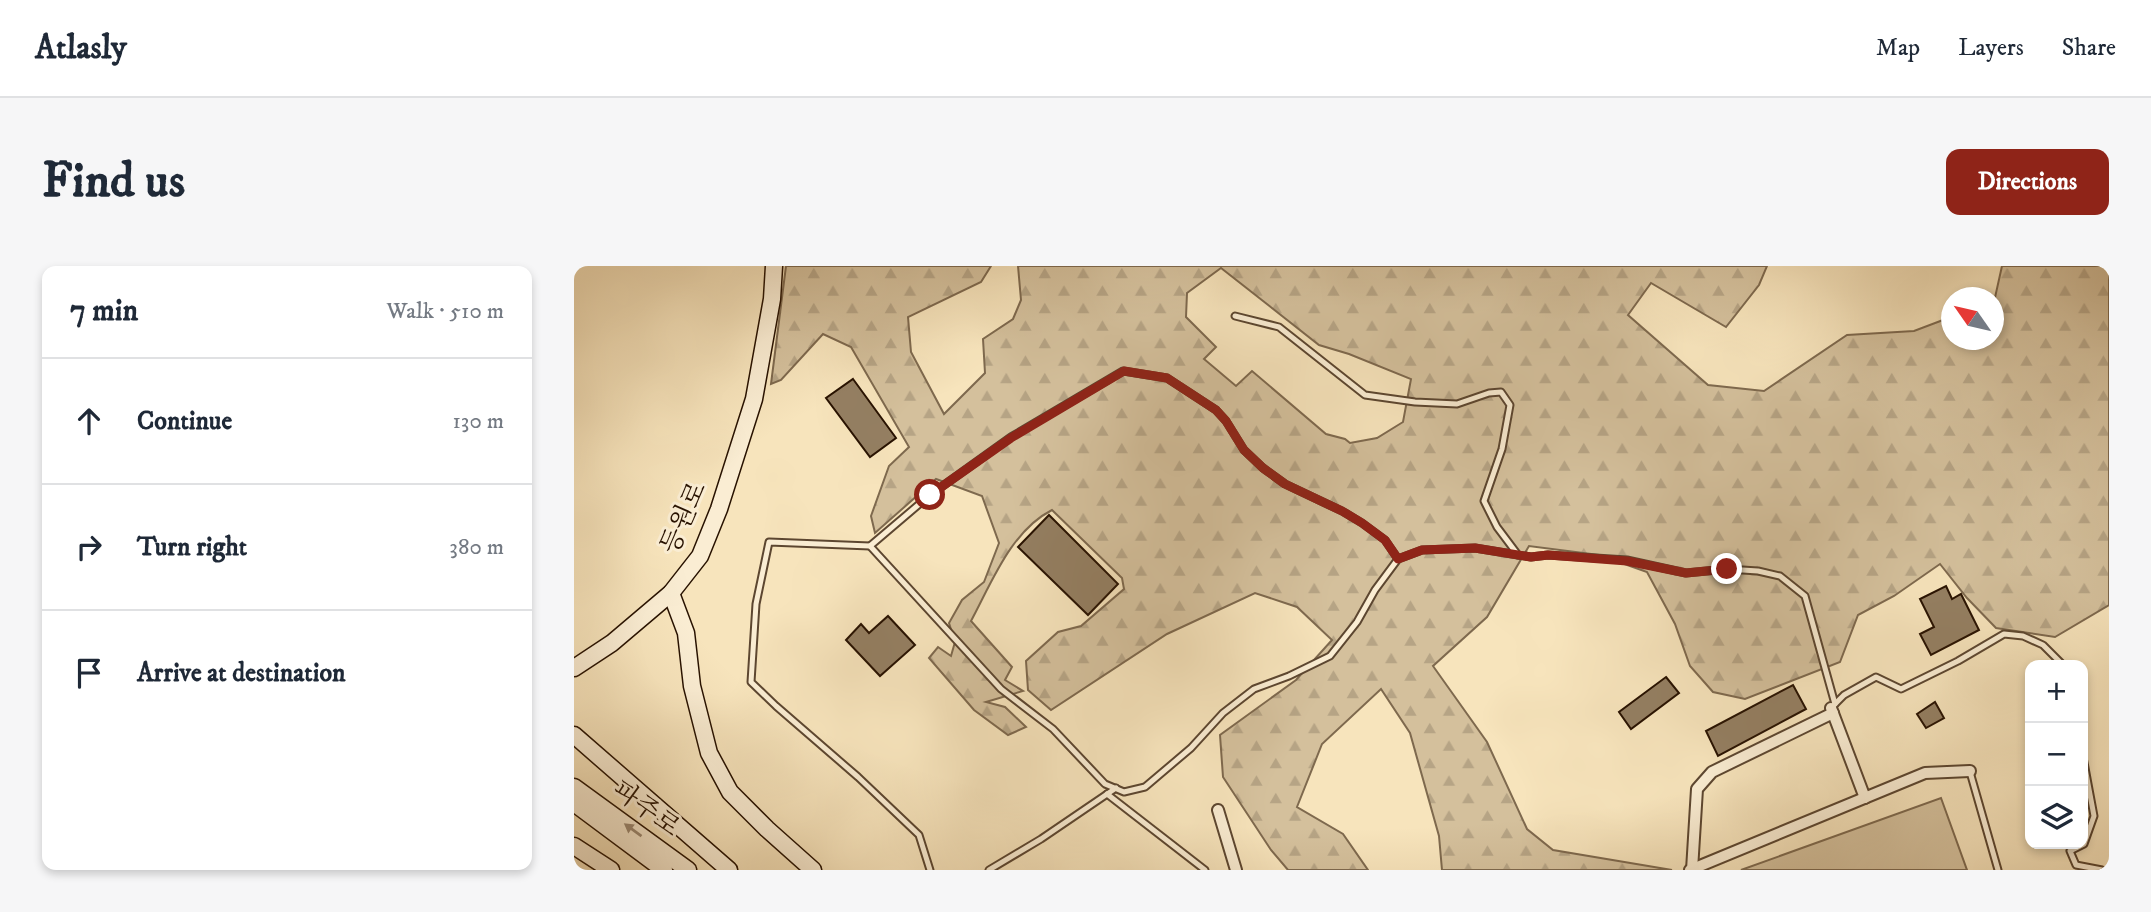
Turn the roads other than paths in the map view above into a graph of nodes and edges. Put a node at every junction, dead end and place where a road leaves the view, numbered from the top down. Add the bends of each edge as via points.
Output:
1 (774, 266) edge
2 (1235, 316) dead end
3 (870, 546) junction
4 (1518, 555) junction
5 (1398, 559) junction
6 (671, 593) junction
7 (2058, 660) edge
8 (574, 668) edge
9 (1833, 708) junction
10 (574, 735) edge
11 (1969, 771) joint
12 (2088, 784) edge
13 (574, 787) edge
14 (1116, 788) junction
15 (1107, 794) junction
16 (1865, 797) junction
17 (574, 803) edge
18 (1218, 810) dead end
19 (574, 846) edge
20 (1691, 869) edge
21 (611, 870) edge
22 (664, 870) edge
23 (688, 870) edge
24 (729, 870) edge
25 (813, 870) edge
26 (930, 870) edge
27 (989, 870) edge
28 (1205, 870) edge
29 (1236, 870) edge
30 (1998, 870) edge
31 (2102, 870) edge

1 - 6 main road, 등원로 via 754,399 700,556
2 - 4 lane via 1279,327 1365,395 1457,404 1501,392 1510,405 1502,449 1484,501
3 - 5 lane via 930,495 1011,438 1124,371 1167,378 1216,410 1263,468 1362,523 1385,540
3 - 14 lane via 1001,689
3 - 26 lane via 769,542 756,604 751,682 919,835
4 - 5 lane via 1475,548 1422,550
4 - 9 lane via 1627,561 1686,573 1727,569 1780,576 1805,596
5 - 14 lane via 1330,656 1254,688 1145,787 1124,792
6 - 8 main road
6 - 25 main road, 등원로 via 686,632 692,686 709,753 730,792
7 - 9 lane via 2043,645 2024,636 2004,634 1901,689 1876,677 1844,695
9 - 16 street
9 - 20 street via 1712,772 1697,789
10 - 24 main road
11 - 16 street via 1925,773
11 - 30 lane
12 - 31 lane via 2094,816 2084,844 2070,851 2076,864
23 -> 13 main road, 파주로
14 - 15 lane
15 - 27 lane
15 - 28 lane
16 - 20 street
17 - 22 main road, 파주로
18 - 29 street
19 - 21 main road

